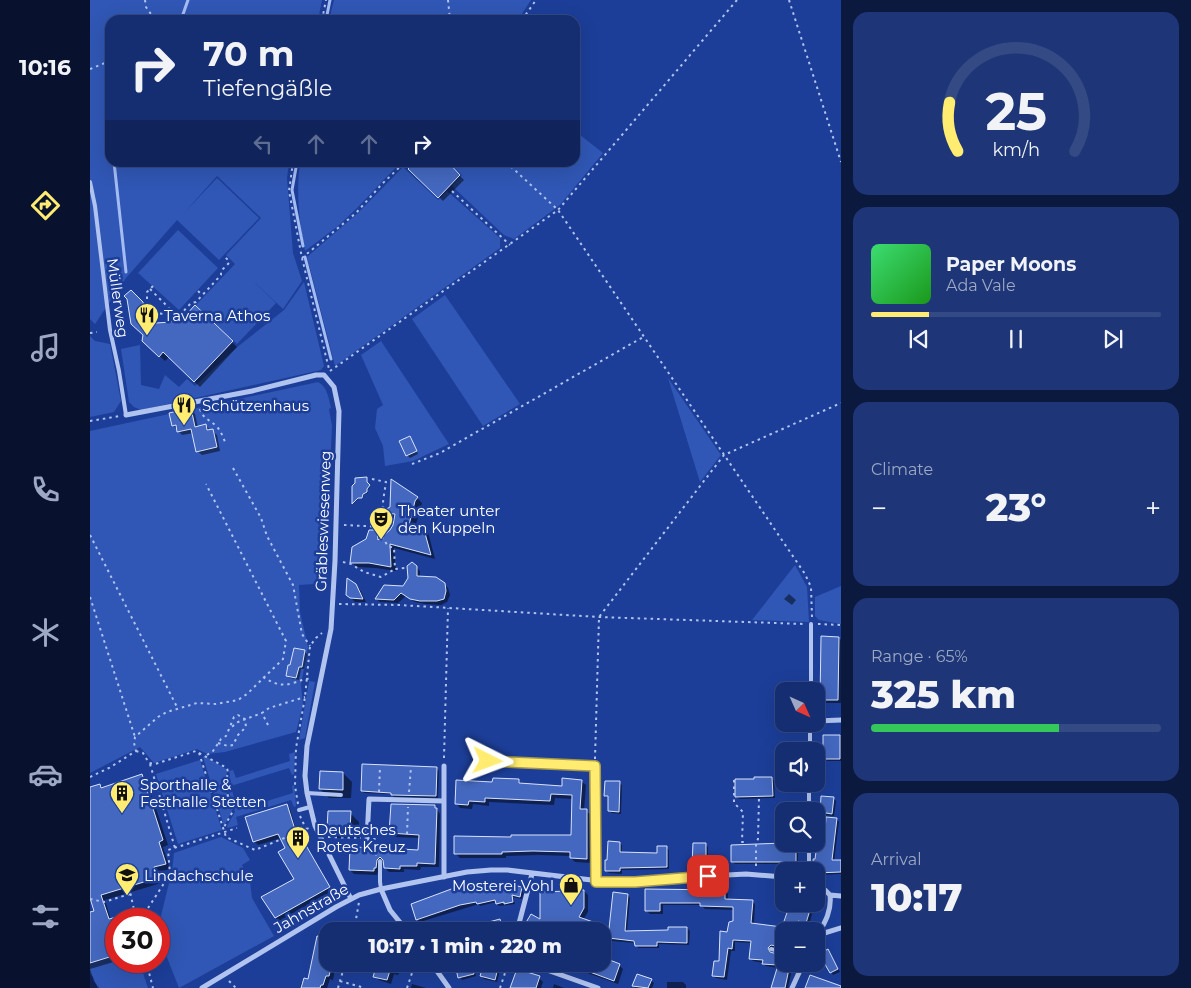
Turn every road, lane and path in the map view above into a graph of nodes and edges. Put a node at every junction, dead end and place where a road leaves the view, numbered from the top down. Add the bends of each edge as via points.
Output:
1 (145, 0) edge
2 (326, 0) edge
3 (448, 0) edge
4 (536, 0) edge
5 (737, 0) edge
6 (789, 0) edge
7 (152, 15) edge
8 (323, 15) edge
9 (450, 15) edge
10 (526, 15) edge
11 (105, 63) edge
12 (90, 69) edge
13 (841, 162) edge
14 (292, 167) edge
15 (400, 167) edge
16 (511, 167) edge
17 (90, 182) edge
18 (452, 191) dead end
19 (558, 210) junction
20 (510, 245) junction
21 (224, 256) dead end
22 (302, 258) junction
23 (153, 286) dead end
24 (150, 289) junction
25 (198, 291) dead end
26 (202, 295) junction
27 (173, 315) junction
28 (97, 332) dead end
29 (90, 333) edge
30 (645, 336) junction
31 (198, 401) junction
32 (841, 403) edge
33 (126, 415) junction
34 (91, 422) edge
35 (226, 444) dead end
36 (724, 455) junction
37 (412, 464) dead end
38 (233, 468) dead end
39 (372, 479) dead end
40 (206, 484) dead end
41 (336, 525) junction
42 (384, 527) junction
43 (90, 535) edge
44 (335, 561) junction
45 (395, 568) junction
46 (405, 568) dead end
47 (90, 597) edge
48 (333, 604) junction
49 (448, 608) junction
50 (599, 616) junction
51 (812, 624) junction
52 (841, 625) edge
53 (331, 629) junction
54 (310, 646) junction
55 (263, 677) junction
56 (306, 678) junction
57 (321, 680) junction
58 (811, 682) edge
59 (305, 697) junction
60 (178, 710) junction
61 (262, 713) junction
62 (245, 719) junction
63 (841, 720) edge
64 (825, 721) edge
65 (268, 725) dead end
66 (229, 729) junction
67 (135, 737) junction
68 (218, 743) junction
69 (136, 752) junction
70 (199, 753) junction
71 (207, 756) junction
72 (488, 761) dead end
73 (149, 764) junction
74 (380, 766) dead end
75 (444, 766) joint
76 (595, 766) junction
77 (234, 768) dead end
78 (228, 770) junction
79 (90, 777) edge
80 (734, 780) dead end
81 (307, 793) junction
82 (341, 795) dead end
83 (759, 797) dead end
84 (238, 798) dead end
85 (379, 799) junction
86 (230, 800) junction
87 (443, 801) junction
88 (310, 807) junction
89 (299, 810) junction
90 (315, 826) junction
91 (237, 828) dead end
92 (306, 830) junction
93 (224, 831) junction
94 (320, 836) junction
95 (367, 839) junction
96 (747, 842) dead end
97 (175, 848) junction
98 (376, 856) dead end
99 (380, 861) dead end
100 (532, 874) junction
101 (757, 875) junction
102 (775, 876) edge
103 (444, 877) junction
104 (596, 882) junction
105 (129, 887) dead end
106 (381, 889) junction
107 (825, 890) edge
108 (130, 894) junction
109 (359, 895) junction
110 (830, 896) junction
111 (841, 896) edge
112 (90, 899) edge
113 (351, 899) junction
114 (133, 908) edge
115 (147, 908) edge
116 (355, 922) edge
117 (399, 922) edge
118 (519, 922) edge
119 (824, 922) edge
120 (841, 928) edge
121 (825, 934) edge
122 (771, 949) dead end
123 (775, 950) edge
124 (342, 972) edge
125 (412, 972) edge
126 (438, 972) edge
127 (505, 972) edge
128 (553, 972) edge
129 (799, 972) edge
130 (149, 973) edge
131 (224, 976) junction
132 (340, 981) junction
133 (153, 988) edge
134 (202, 988) edge
135 (236, 988) edge
136 (338, 988) edge
137 (365, 988) edge
138 (407, 988) edge
139 (450, 988) edge
140 (500, 988) edge
141 (598, 988) edge
142 (792, 988) edge

1 - 7 path
2 - 8 path
3 - 9 path
4 - 10 path
5 - 19 path
6 - 13 path
11 - 12 path
14 - 22 path via 289,191
15 - 22 path via 356,213
16 - 19 path
17 - 33 lane, Müllerweg via 110,330
18 - 20 path
19 - 20 path
19 - 30 path
20 - 22 path via 330,372
21 - 26 path via 229,263
23 - 24 path
24 - 27 path
24 - 27 path via 147,307 154,313
25 - 26 path
26 - 27 path via 180,315
28 - 29 path
30 - 36 path
30 - 37 path via 440,453
31 - 33 street, Gräbleswiesenweg
31 - 35 path via 202,416 216,425
31 - 41 street, Gräbleswiesenweg via 324,375 334,387 339,411
32 - 36 path
33 - 34 path
36 - 50 path
36 - 51 path via 805,574 811,587
38 - 54 path via 293,585 302,634
39 - 42 path via 386,482 382,506
40 - 55 path via 286,641 283,659
41 - 42 path
41 - 44 street, Gräbleswiesenweg
42 - 45 path via 380,534 388,546 394,548
43 - 60 path
44 - 45 path via 381,577
44 - 48 street, Gräbleswiesenweg
45 - 46 path
47 - 67 path
48 - 49 path
48 - 53 street, Gräbleswiesenweg
49 - 50 path
49 - 75 path
50 - 51 path
50 - 76 path
51 - 52 path
51 - 58 lane
53 - 54 path
53 - 57 street, Gräbleswiesenweg
54 - 56 path
55 - 56 path via 281,685
55 - 60 path via 238,700 197,703
56 - 57 path
56 - 59 path
57 - 81 street, Gräbleswiesenweg via 307,746
59 - 61 path
59 - 89 path via 296,748 295,786
60 - 67 path via 158,717
61 - 62 path
61 - 65 path
62 - 66 path
62 - 66 path via 238,715 234,717
62 - 68 path via 246,727 233,745
63 - 64 street
66 - 68 path
67 - 69 path
68 - 71 path
69 - 73 path via 143,753
69 - 79 path
70 - 71 path
70 - 73 path via 196,751
70 - 93 path
71 - 78 path
72 - 76 street
73 - 97 path
74 - 85 path
75 - 87 street
76 - 104 street
77 - 78 path
78 - 86 path via 225,784
80 - 96 path via 734,803 743,812 742,842
81 - 82 lane
81 - 88 street, Gräbleswiesenweg
83 - 101 path
84 - 86 path
85 - 87 street
85 - 95 street via 369,799
86 - 93 path via 233,811
87 - 103 street
88 - 89 lane
88 - 90 street, Gräbleswiesenweg
89 - 92 path
90 - 92 path
90 - 94 street, Gräbleswiesenweg
91 - 93 path
92 - 93 path via 255,850 226,837
93 - 97 path
94 - 95 path
94 - 113 street, Gräbleswiesenweg
95 - 98 path via 376,839
97 - 115 path via 168,850 170,874
99 - 106 lane
100 - 103 street, Jahnstraße via 492,870
100 - 104 street, Jahnstraße
100 - 118 street
101 - 102 street, Jahnstraße
101 - 104 street, Jahnstraße
103 - 106 street, Jahnstraße
105 - 108 path
106 - 109 street, Jahnstraße
106 - 117 street
107 - 110 street
108 - 112 path via 104,902
108 - 114 path
109 - 113 street, Jahnstraße
109 - 116 path
110 - 111 street
110 - 119 street via 830,911
113 - 131 street, Jahnstraße
120 - 121 street
122 - 123 lane
124 - 132 path
125 - 138 path
126 - 139 street
127 - 140 path
128 - 141 street
129 - 142 street
130 - 133 path
131 - 134 street, Jahnstraße
131 - 135 path
132 - 136 path
132 - 137 path

